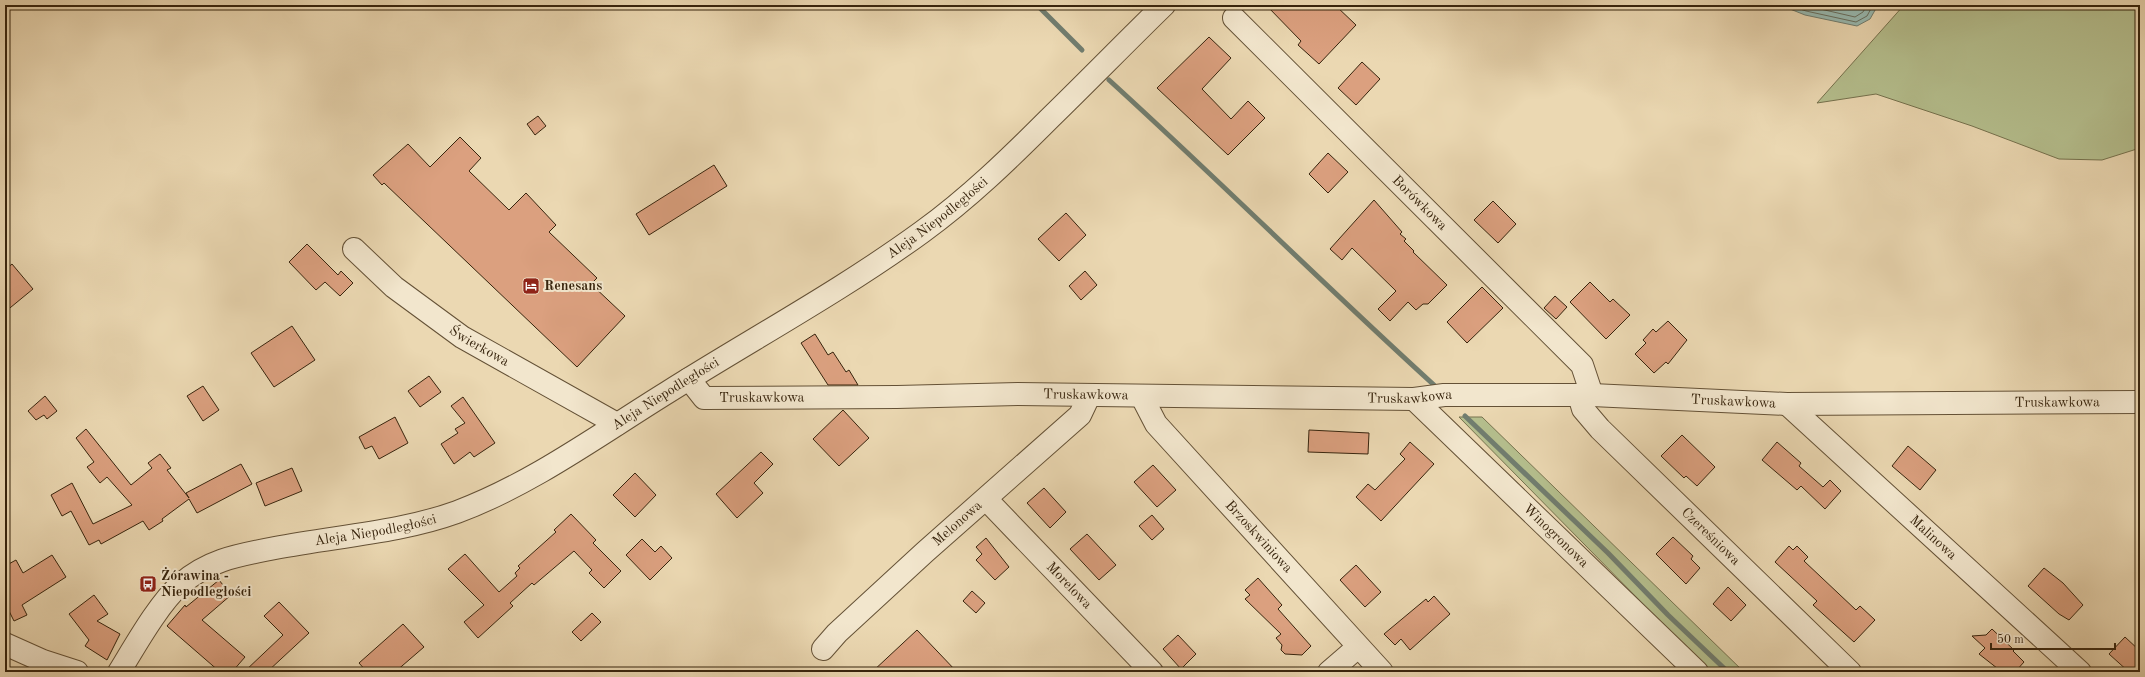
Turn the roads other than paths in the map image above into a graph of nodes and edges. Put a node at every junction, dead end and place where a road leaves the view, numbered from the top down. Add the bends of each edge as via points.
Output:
1 (1164, 5) edge
2 (1234, 18) dead end
3 (354, 249) dead end
4 (689, 379) junction
5 (1585, 395) junction
6 (1089, 396) junction
7 (1142, 397) junction
8 (1414, 399) junction
9 (2140, 402) edge
10 (1787, 404) junction
11 (617, 424) junction
12 (986, 499) junction
13 (5, 644) edge
14 (1358, 646) junction
15 (823, 649) dead end
16 (126, 670) edge
17 (77, 672) edge
18 (1152, 672) edge
19 (1329, 672) edge
20 (1382, 672) edge
21 (1697, 672) edge
22 (1850, 672) edge
23 (2080, 672) edge

1 - 4 street, Aleja Niepodległości via 979,186 928,228 855,277
2 - 5 street, Borówkowa via 1582,365
3 - 11 street, Świerkowa via 394,287 462,336
4 - 6 street, Truskawkowa via 704,398 1018,394
4 - 11 street, Aleja Niepodległości
5 - 8 street, Truskawkowa via 1444,395
5 - 10 street, Truskawkowa
5 - 22 street, Czereśniowa via 1582,409 1600,429
6 - 7 street, Truskawkowa
6 - 12 street, Melonowa via 1080,415
7 - 8 street, Truskawkowa
7 - 14 street, Brzoskwiniowa via 1156,424
8 - 21 street, Winogronowa
9 - 10 street, Truskawkowa
10 - 23 street, Malinowa
11 - 16 street, Aleja Niepodległości via 507,490 442,517 407,527 242,555 207,566 169,596
12 - 15 street, Melonowa via 842,627
12 - 18 street, Morelowa
13 - 17 street via 43,661
14 - 19 street
14 - 20 street, Brzoskwiniowa

